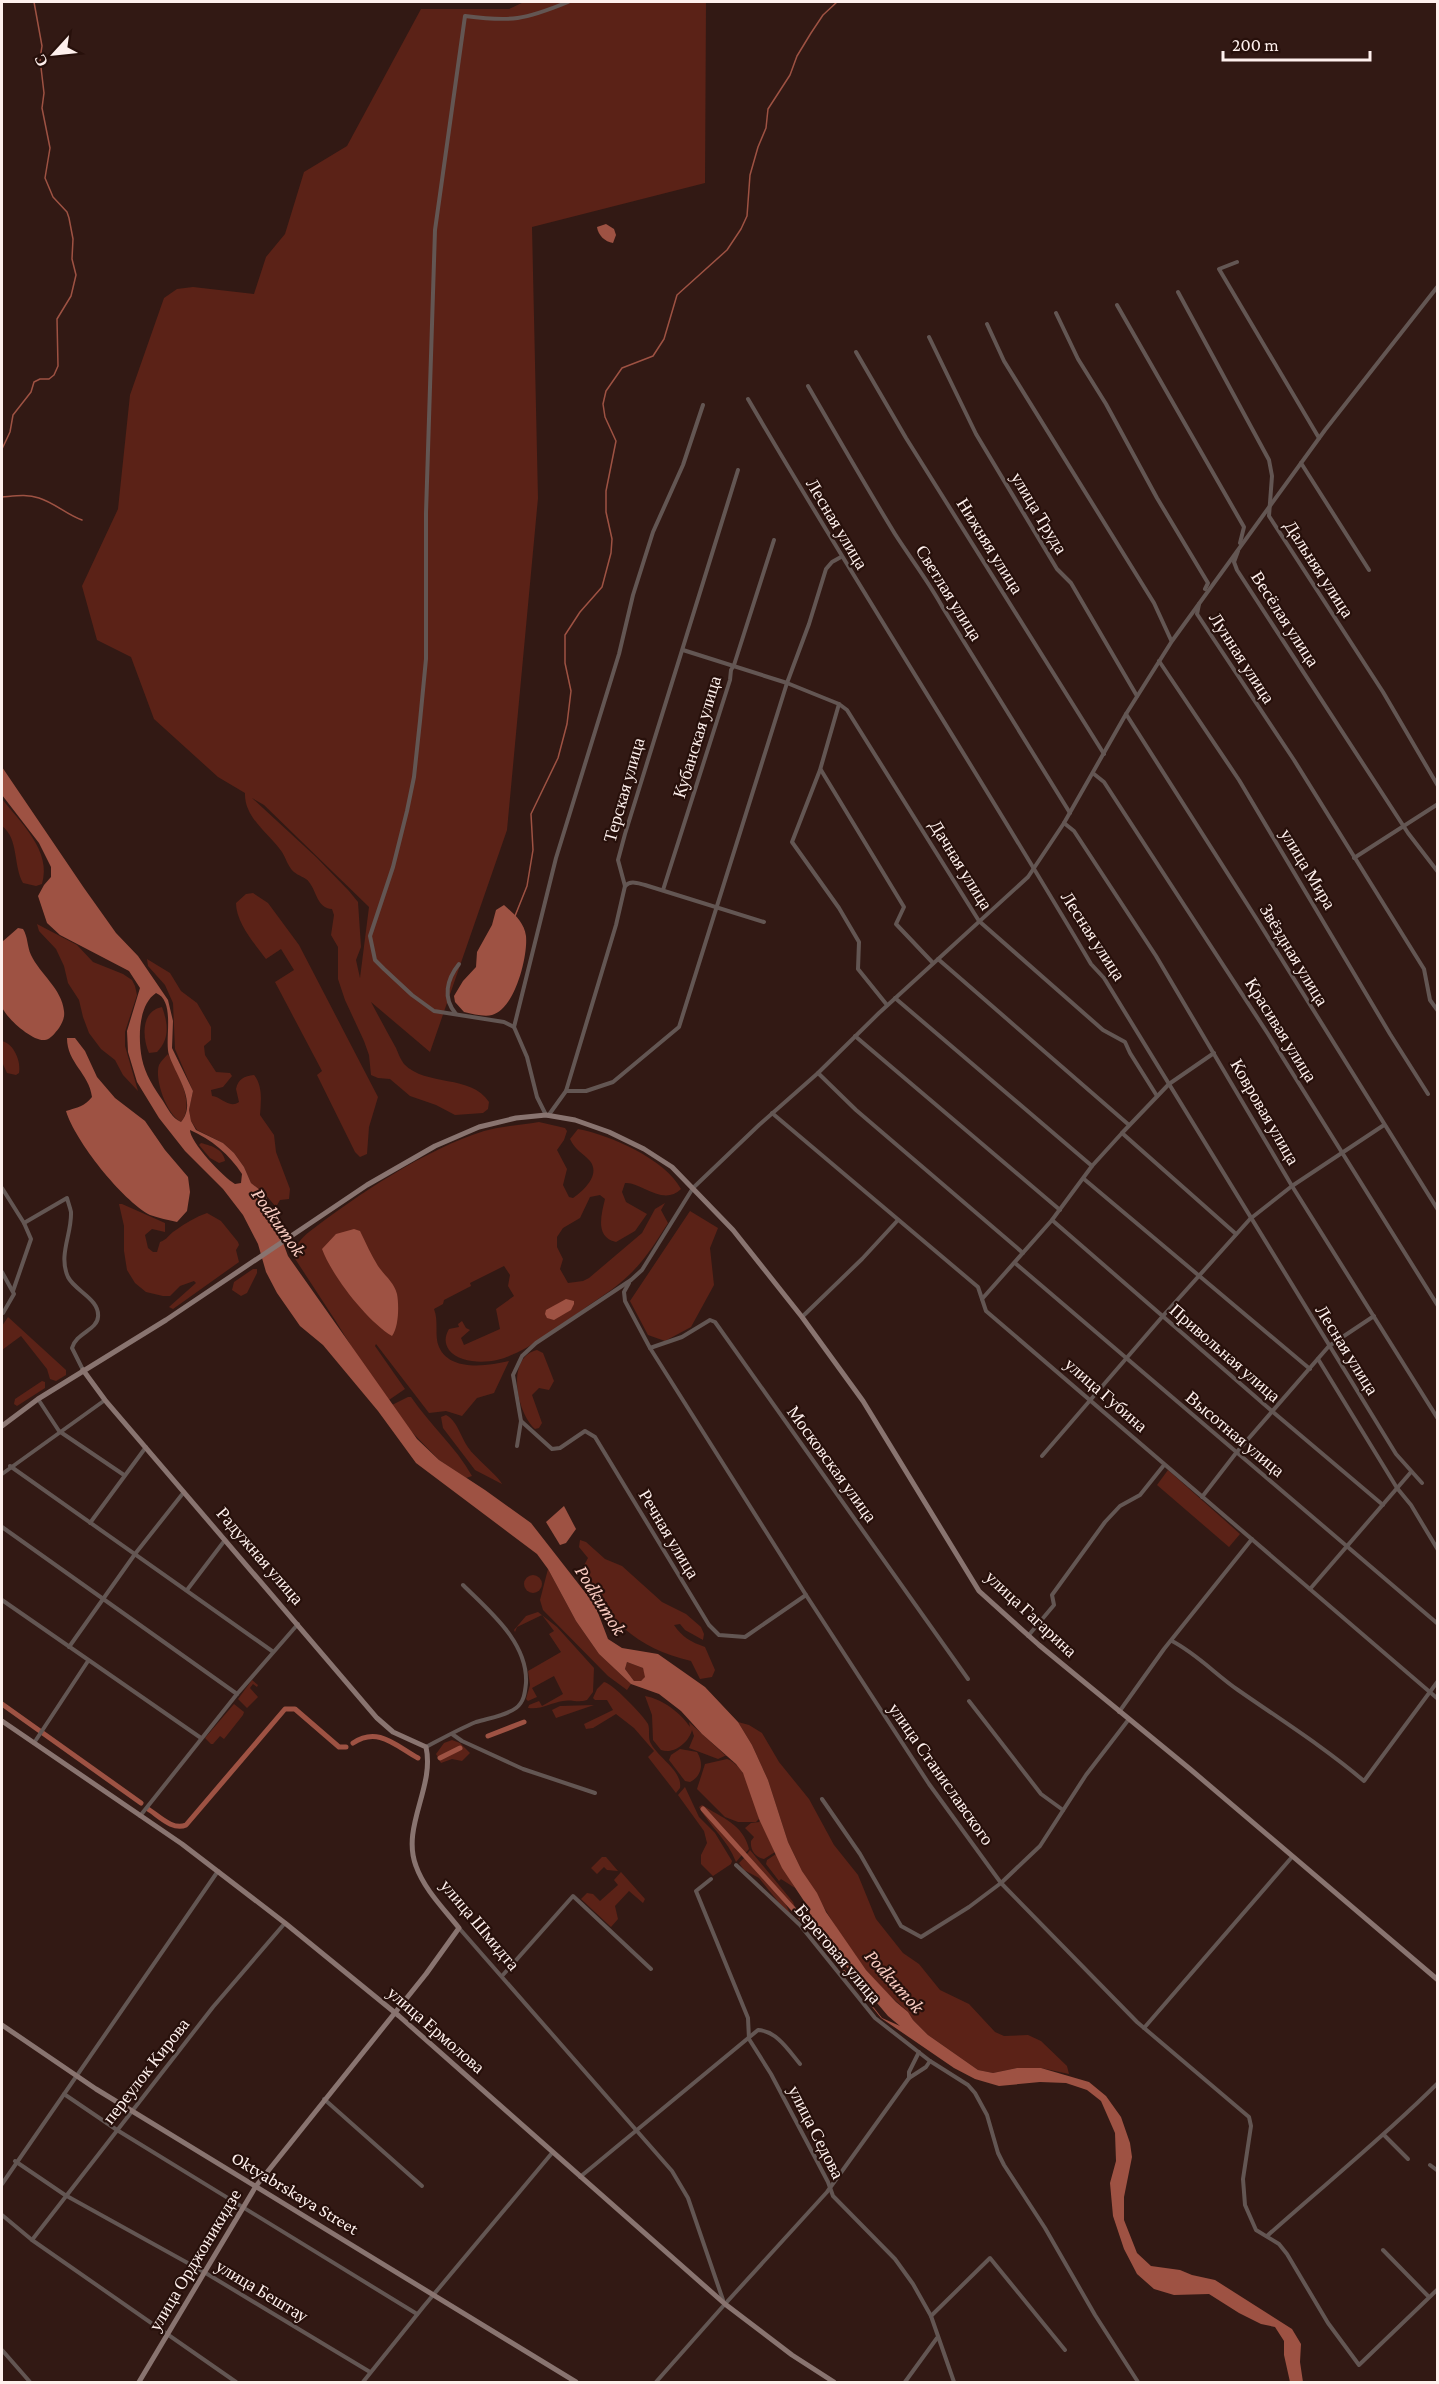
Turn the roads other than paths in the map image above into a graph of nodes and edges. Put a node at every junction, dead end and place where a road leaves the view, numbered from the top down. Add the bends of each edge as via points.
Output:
1 (568, 2) edge
2 (1237, 262) dead end
3 (1437, 286) edge
4 (1178, 292) dead end
5 (1117, 305) dead end
6 (1056, 313) dead end
7 (987, 324) dead end
8 (929, 337) dead end
9 (856, 352) dead end
10 (808, 386) dead end
11 (748, 399) dead end
12 (703, 405) dead end
13 (1319, 438) junction
14 (1301, 463) junction
15 (738, 470) dead end
16 (1269, 507) junction
17 (774, 540) dead end
18 (1239, 546) junction
19 (841, 557) junction
20 (1369, 570) dead end
21 (1203, 596) junction
22 (1172, 640) junction
23 (683, 650) junction
24 (1159, 661) junction
25 (734, 665) junction
26 (787, 683) junction
27 (1137, 696) junction
28 (839, 704) junction
29 (1126, 714) junction
30 (1104, 754) junction
31 (820, 770) junction
32 (1094, 774) junction
33 (1437, 786) edge
34 (1437, 804) edge
35 (1070, 813) junction
36 (1064, 823) junction
37 (1404, 826) junction
38 (1354, 858) junction
39 (1035, 868) junction
40 (1437, 872) edge
41 (625, 886) junction
42 (663, 890) junction
43 (716, 908) junction
44 (979, 921) junction
45 (764, 922) dead end
46 (938, 959) junction
47 (933, 963) junction
48 (459, 964) dead end
49 (895, 998) junction
50 (887, 1005) junction
51 (1437, 1011) edge
52 (457, 1016) junction
53 (514, 1026) junction
54 (855, 1036) junction
55 (1214, 1053) junction
56 (818, 1072) junction
57 (1169, 1084) junction
58 (566, 1091) junction
59 (1428, 1094) dead end
60 (1157, 1096) junction
61 (772, 1113) junction
62 (547, 1115) junction
63 (1130, 1125) junction
64 (1384, 1125) junction
65 (1122, 1133) junction
66 (1341, 1153) junction
67 (1092, 1166) junction
68 (1084, 1179) junction
69 (1292, 1186) junction
70 (2, 1188) edge
71 (693, 1188) junction
72 (1060, 1210) junction
73 (1437, 1210) edge
74 (1250, 1219) junction
75 (898, 1220) junction
76 (1052, 1220) junction
77 (24, 1223) junction
78 (1236, 1234) junction
79 (1023, 1253) junction
80 (1015, 1263) junction
81 (2, 1272) edge
82 (1198, 1275) junction
83 (631, 1280) junction
84 (13, 1291) junction
85 (981, 1299) junction
86 (1437, 1306) edge
87 (3, 1313) dead end
88 (1374, 1316) junction
89 (802, 1317) junction
90 (1162, 1317) junction
91 (1329, 1346) junction
92 (650, 1348) junction
93 (1127, 1359) junction
94 (1318, 1359) junction
95 (1310, 1369) junction
96 (83, 1370) junction
97 (38, 1399) junction
98 (105, 1400) junction
99 (1091, 1400) junction
100 (1273, 1412) junction
101 (1437, 1419) edge
102 (521, 1421) junction
103 (2, 1426) edge
104 (60, 1431) junction
105 (517, 1446) dead end
106 (146, 1447) junction
107 (1236, 1453) junction
108 (1042, 1456) dead end
109 (1164, 1465) junction
110 (10, 1466) junction
111 (1411, 1472) junction
112 (2, 1474) edge
113 (124, 1475) junction
114 (1422, 1483) dead end
115 (1397, 1488) junction
116 (184, 1492) junction
117 (1202, 1497) junction
118 (1383, 1504) junction
119 (90, 1523) junction
120 (2, 1527) edge
121 (1252, 1539) junction
122 (225, 1540) junction
123 (1347, 1546) junction
124 (1437, 1550) edge
125 (135, 1554) junction
126 (463, 1585) dead end
127 (1310, 1589) junction
128 (187, 1590) junction
129 (806, 1595) junction
130 (103, 1599) junction
131 (2, 1600) edge
132 (298, 1623) junction
133 (1437, 1624) edge
134 (1028, 1636) junction
135 (1172, 1641) junction
136 (69, 1647) junction
137 (272, 1651) junction
138 (88, 1660) junction
139 (968, 1679) dead end
140 (1437, 1681) edge
141 (1430, 1693) junction
142 (237, 1694) junction
143 (1437, 1699) edge
144 (969, 1701) dead end
145 (1119, 1712) junction
146 (1129, 1719) junction
147 (2, 1721) edge
148 (452, 1734) junction
149 (201, 1738) junction
150 (34, 1743) junction
151 (426, 1747) junction
152 (596, 1793) dead end
153 (822, 1799) dead end
154 (1063, 1810) junction
155 (142, 1813) junction
156 (1292, 1857) junction
157 (736, 1864) dead end
158 (219, 1870) junction
159 (711, 1879) dead end
160 (1001, 1883) junction
161 (285, 1923) junction
162 (459, 1928) junction
163 (651, 1969) dead end
164 (502, 1976) junction
165 (1437, 1980) edge
166 (394, 2013) junction
167 (2, 2025) edge
168 (1144, 2028) junction
169 (749, 2039) junction
170 (919, 2052) junction
171 (930, 2061) junction
172 (800, 2064) dead end
173 (77, 2077) junction
174 (909, 2078) junction
175 (1437, 2083) edge
176 (64, 2094) junction
177 (324, 2099) junction
178 (132, 2111) junction
179 (636, 2129) junction
180 (117, 2130) junction
181 (1384, 2135) junction
182 (552, 2153) junction
183 (1408, 2158) dead end
184 (15, 2162) junction
185 (1430, 2165) dead end
186 (1437, 2171) edge
187 (580, 2177) junction
188 (2, 2184) edge
189 (256, 2186) junction
190 (422, 2186) dead end
191 (830, 2188) junction
192 (65, 2195) junction
193 (243, 2208) junction
194 (2, 2215) edge
195 (1267, 2236) junction
196 (32, 2240) junction
197 (1383, 2250) dead end
198 (204, 2272) junction
199 (1437, 2289) edge
200 (433, 2295) junction
201 (1428, 2296) junction
202 (725, 2304) junction
203 (417, 2314) junction
204 (931, 2316) junction
205 (168, 2335) junction
206 (937, 2338) junction
207 (2, 2350) edge
208 (1065, 2350) dead end
209 (370, 2372) junction
210 (30, 2382) edge
211 (139, 2382) edge
212 (236, 2382) edge
213 (363, 2382) edge
214 (576, 2382) edge
215 (656, 2382) edge
216 (834, 2382) edge
217 (905, 2382) edge
218 (954, 2382) edge
219 (1138, 2382) edge

1 - 52 street via 515,20 465,16 436,214 426,502 425,669 409,806 370,936 375,960 412,995 434,1011
2 - 13 street via 1219,269
3 - 13 street
4 - 16 street, Дальняя улица via 1269,460
5 - 18 street, Весёлая улица via 1244,527
6 - 21 street, Лунная улица via 1078,359 1208,583
7 - 22 street via 1004,361 1154,603
8 - 27 street, улица Труда via 976,434
9 - 30 street, Нижняя улица
10 - 35 street, Светлая улица via 876,503 932,586
11 - 19 street, Лесная улица
12 - 53 street via 683,465 652,532 556,858
13 - 14 street
14 - 16 street
14 - 20 street
15 - 23 street, Терская улица
16 - 18 street
16 - 33 street, Дальняя улица via 1269,516 1383,693
17 - 25 street, Кубанская улица
18 - 21 street
18 - 37 street, Весёлая улица via 1234,562 1237,570
19 - 26 street via 826,569
19 - 39 street, Лесная улица
21 - 22 street
21 - 38 street, Лунная улица via 1197,614
22 - 24 street
23 - 25 street
23 - 41 street, Терская улица via 618,860
24 - 27 street
24 - 59 street, улица Мира via 1239,780
25 - 26 street
25 - 42 street, Кубанская улица
26 - 28 street
26 - 43 street
27 - 29 street
28 - 31 street
28 - 44 street, Дачная улица via 848,710
29 - 30 street
29 - 64 street, Звёздная улица
30 - 32 street
31 - 47 street via 904,907 896,924
31 - 50 street via 792,842 854,933 859,942 858,969
32 - 35 street
32 - 66 street, Красивая улица via 1104,782
34 - 37 street
35 - 36 street
36 - 39 street
36 - 55 street, Ковровая улица via 1074,831 1156,956
37 - 38 street
37 - 40 street, Весёлая улица
38 - 51 street, Лунная улица via 1424,969 1430,1000
39 - 44 street
39 - 57 street, Лесная улица via 1091,964 1104,978
41 - 42 street via 634,882
41 - 58 street, Терская улица
42 - 43 street
43 - 45 street
43 - 58 street via 679,1027 613,1082 586,1091
44 - 46 street
44 - 60 street, Дачная улица via 1103,1030 1125,1042
46 - 47 street
46 - 63 street
47 - 49 street
48 - 52 street via 447,988 450,1008
49 - 50 street
49 - 67 street
50 - 54 street
52 - 53 street
53 - 62 street via 537,1097
54 - 56 street
54 - 72 street
55 - 57 street
55 - 69 street, Ковровая улица
56 - 61 street
56 - 79 street via 855,1110
57 - 60 street
57 - 74 street, Лесная улица
58 - 62 street, Терская улица
60 - 63 street
61 - 71 street
61 - 75 street, улица Губина
62 - 71 street, улица Гагарина via 609,1131 672,1167
62 - 96 street, улица Гагарина via 479,1127 435,1146 367,1185 166,1320
63 - 65 street
64 - 66 street
64 - 73 street, Звёздная улица
65 - 67 street
65 - 78 street
66 - 69 street
66 - 86 street, Красивая улица
67 - 68 street
68 - 72 street
68 - 82 street
69 - 74 street
69 - 88 street, Ковровая улица
70 - 77 street
71 - 83 street via 653,1254
71 - 89 street, улица Гагарина via 733,1230
72 - 76 street
74 - 78 street
74 - 91 street, Лесная улица
75 - 85 street, улица Губина via 978,1287
75 - 89 street
76 - 79 street
76 - 90 street, Привольная улица
77 - 84 street via 31,1239
77 - 96 street via 67,1198 71,1212 64,1258 66,1270 74,1286 97,1307 99,1316 96,1324 74,1340 72,1348
78 - 82 street
79 - 80 street
80 - 85 street
80 - 93 street, Высотная улица
81 - 84 street
82 - 90 street
82 - 95 street
83 - 92 street, улица Станиславского via 624,1292 625,1301
83 - 102 street via 522,1356 513,1376
84 - 87 street via 14,1298
85 - 99 street, улица Губина via 986,1311
88 - 91 street
88 - 101 street, Ковровая улица
89 - 134 street, улица Гагарина via 883,1431 979,1591
90 - 93 street
90 - 100 street, Привольная улица
91 - 94 street
91 - 111 street, Лесная улица
92 - 129 street, улица Станиславского
92 - 139 street, Московская улица via 682,1337 710,1320 714,1322
93 - 99 street
93 - 107 street, Высотная улица
94 - 95 street
94 - 115 street, Лесная улица
95 - 100 street
96 - 97 street, улица Гагарина
96 - 98 street, Радужная улица
97 - 103 street, улица Гагарина
97 - 104 street
98 - 104 street
98 - 106 street, Радужная улица
99 - 108 street
99 - 109 street, улица Губина
100 - 107 street
100 - 118 street, Привольная улица
102 - 105 street
102 - 129 street, Речная улица via 552,1449 585,1431 595,1437 709,1625 719,1635 744,1637
104 - 110 street
104 - 113 street
106 - 113 street
106 - 116 street, Радужная улица
107 - 117 street
107 - 123 street, Высотная улица
109 - 117 street, улица Губина
109 - 134 street via 1140,1495 1120,1506 1105,1522 1052,1595 1054,1605
110 - 112 street
110 - 119 street
111 - 114 street, Лесная улица
111 - 115 street
113 - 119 street
115 - 118 street
115 - 124 street, Лесная улица
116 - 122 street, Радужная улица
116 - 125 street
117 - 121 street, улица Губина
118 - 123 street
119 - 125 street
120 - 130 street
121 - 127 street, улица Губина
121 - 135 street
122 - 128 street
122 - 132 street, Радужная улица
123 - 127 street
123 - 133 street, Высотная улица
125 - 128 street
125 - 130 street
126 - 148 street via 514,1640 523,1660 525,1693 514,1709
127 - 141 street, улица Губина
128 - 137 street
129 - 160 street, улица Станиславского via 928,1784
130 - 136 street
130 - 142 street
131 - 136 street
132 - 137 street
132 - 151 street, Радужная улица via 383,1724
134 - 145 street, улица Гагарина
135 - 141 street via 1365,1781
135 - 145 street
136 - 138 street
137 - 142 street
138 - 149 street
138 - 150 street
140 - 141 street
141 - 143 street, улица Губина
142 - 149 street
144 - 154 street via 1041,1794
145 - 146 street, улица Гагарина
146 - 154 street
146 - 156 street, улица Гагарина
147 - 150 street, улица Ермолова
148 - 151 street
148 - 152 street via 523,1769
149 - 155 street
150 - 155 street, улица Ермолова
151 - 162 street, улица Шмидта via 429,1771 414,1829 413,1856 422,1878
153 - 160 street via 860,1854 901,1926 910,1932 921,1937
154 - 160 street via 1040,1846
155 - 158 street, улица Ермолова
156 - 165 street, улица Гагарина
156 - 168 street
157 - 170 street, Береговая улица via 797,1922 875,2018
158 - 161 street, улица Ермолова
158 - 173 street
159 - 169 street, улица Седова via 696,1891 748,2018
160 - 168 street, улица Станиславского
161 - 166 street, улица Ермолова
161 - 178 street, переулок Кирова
162 - 164 street, улица Шмидта
162 - 166 street, улица Орджоникидзе
163 - 164 street via 573,1896
164 - 179 street, улица Шмидта
166 - 177 street, улица Орджоникидзе
166 - 182 street, улица Ермолова
167 - 173 street, Oktyabrskaya Street
168 - 195 street, улица Станиславского via 1249,2117 1243,2179 1245,2205 1256,2230
169 - 172 street via 758,2030 766,2031
169 - 179 street
169 - 191 street, улица Седова
170 - 171 street, Береговая улица
170 - 174 street
171 - 174 street
171 - 219 street, Береговая улица via 975,2093 1004,2165
173 - 176 street
173 - 178 street, Oktyabrskaya Street
174 - 191 street
175 - 181 street
176 - 180 street
176 - 184 street
177 - 189 street, улица Орджоникидзе
177 - 190 street
178 - 180 street, переулок Кирова
178 - 189 street, Oktyabrskaya Street
179 - 187 street
179 - 202 street, улица Шмидта via 672,2171 688,2198
180 - 192 street, переулок Кирова
180 - 193 street
181 - 183 street
181 - 195 street
182 - 187 street, улица Ермолова
182 - 200 street
184 - 188 street
184 - 192 street, улица Бештау
185 - 186 street
187 - 202 street, улица Ермолова
189 - 193 street, улица Орджоникидзе
189 - 200 street, Oktyabrskaya Street
191 - 202 street
191 - 204 street, улица Седова via 833,2196 895,2259
192 - 196 street, переулок Кирова
192 - 198 street, улица Бештау
193 - 198 street, улица Орджоникидзе
193 - 203 street
194 - 196 street
195 - 201 street via 1287,2254 1328,2323 1359,2365
196 - 205 street
197 - 201 street
198 - 205 street, улица Орджоникидзе
198 - 209 street, улица Бештау
199 - 201 street
200 - 203 street
200 - 214 street, Oktyabrskaya Street
202 - 215 street
202 - 216 street, улица Ермолова
203 - 209 street
204 - 206 street, улица Седова
204 - 208 street via 990,2258
205 - 211 street, улица Орджоникидзе
205 - 212 street
206 - 217 street
206 - 218 street, улица Седова
207 - 210 street
209 - 213 street

